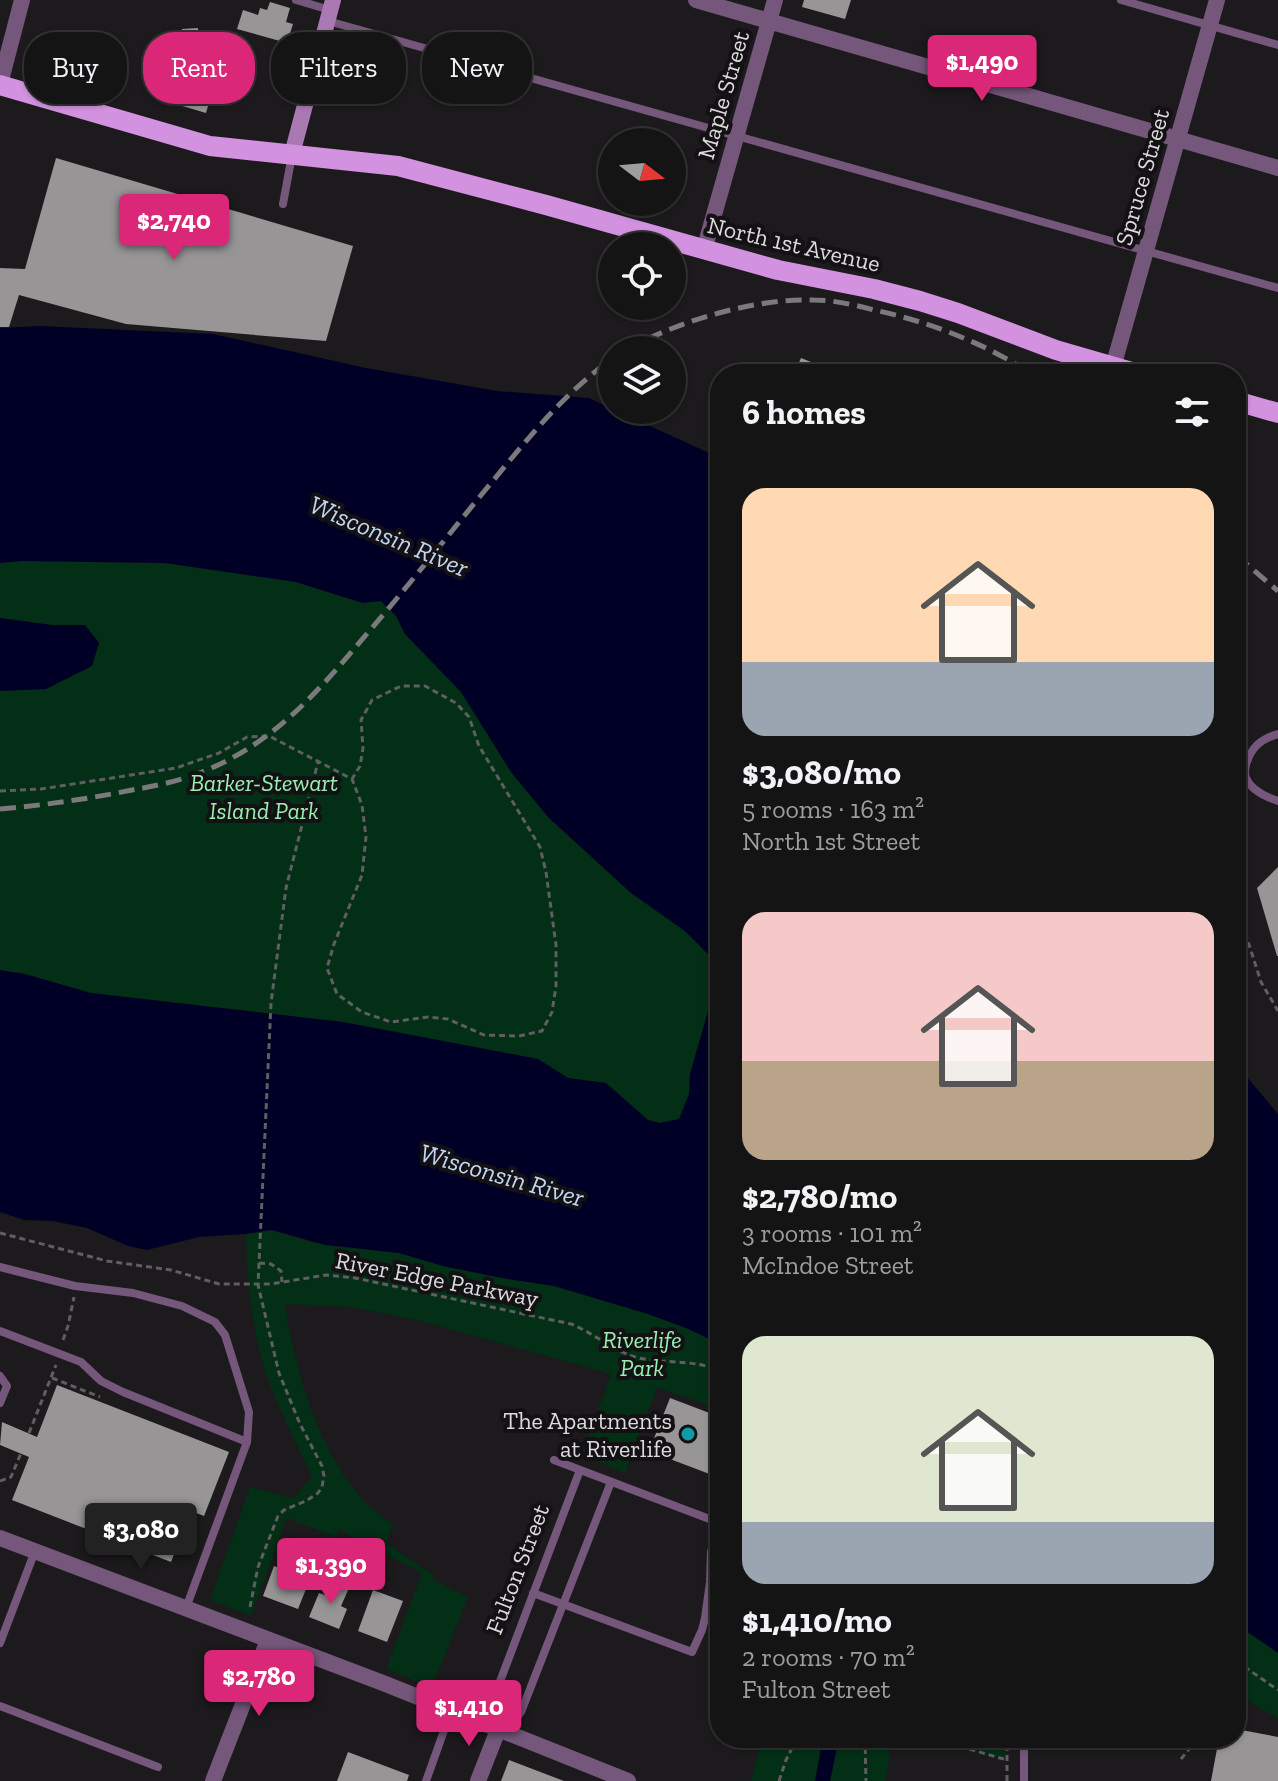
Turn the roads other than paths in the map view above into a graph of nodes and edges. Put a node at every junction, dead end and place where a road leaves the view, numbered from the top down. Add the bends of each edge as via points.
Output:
1 (22, 0) edge
2 (296, 0) edge
3 (696, 0) edge
4 (775, 0) edge
5 (1121, 0) edge
6 (1217, 0) edge
7 (330, 10) edge
8 (769, 21) junction
9 (1209, 25) junction
10 (1278, 45) edge
11 (0, 85) edge
12 (737, 136) junction
13 (1177, 139) junction
14 (292, 154) junction
15 (1278, 168) edge
16 (283, 204) dead end
17 (704, 250) junction
18 (1146, 250) junction
19 (1278, 288) edge
20 (1096, 364) edge
21 (1114, 364) edge
22 (1246, 404) edge
23 (1278, 413) edge
24 (1278, 734) edge
25 (1246, 764) edge
26 (1246, 778) edge
27 (1278, 801) edge
28 (0, 1267) edge
29 (0, 1331) edge
30 (0, 1376) edge
31 (0, 1403) edge
32 (247, 1442) junction
33 (554, 1460) dead end
34 (580, 1470) junction
35 (611, 1482) junction
36 (710, 1520) edge
37 (0, 1538) edge
38 (35, 1551) junction
39 (710, 1582) edge
40 (533, 1593) junction
41 (563, 1604) junction
42 (185, 1609) junction
43 (268, 1640) junction
44 (0, 1643) edge
45 (0, 1706) edge
46 (451, 1711) junction
47 (498, 1730) junction
48 (1024, 1748) edge
49 (158, 1767) dead end
50 (213, 1781) edge
51 (426, 1781) edge
52 (478, 1781) edge
53 (628, 1781) edge
54 (1024, 1781) edge

1 - 11 street
2 - 7 lane
3 - 8 street
4 - 8 street, Maple Street
5 - 9 lane
6 - 9 street, Spruce Street
7 - 12 lane
7 - 14 street
8 - 12 street, Maple Street
8 - 13 street
9 - 10 lane
9 - 13 street, Spruce Street
11 - 14 main road, North 1st Avenue via 210,146
12 - 17 street, Maple Street
12 - 18 lane
13 - 15 street
13 - 18 street, Spruce Street
14 - 16 lane
14 - 17 main road, North 1st Avenue via 398,166
17 - 20 main road, North 1st Avenue via 920,301
18 - 19 lane
18 - 21 street, Spruce Street
22 - 23 main road
24 - 25 lane via 1256,744
26 - 27 lane via 1260,793
28 - 32 lane via 150,1297 215,1322 225,1335 249,1412
29 - 32 lane via 81,1362 123,1392
30 - 31 lane via 7,1386
32 - 42 lane
33 - 34 lane
34 - 35 lane
34 - 40 lane, Fulton Street
35 - 36 lane
35 - 41 lane, Fulton Street
37 - 38 street
38 - 42 street
38 - 44 lane
39 - 41 lane via 702,1630 692,1652
40 - 41 lane
40 - 47 lane, Fulton Street via 491,1706
41 - 47 lane, Fulton Street via 521,1712
42 - 43 street
43 - 46 street
43 - 50 street
45 - 49 lane
46 - 47 street
46 - 51 lane
47 - 52 street, Fulton Street
47 - 53 street
48 - 54 lane

